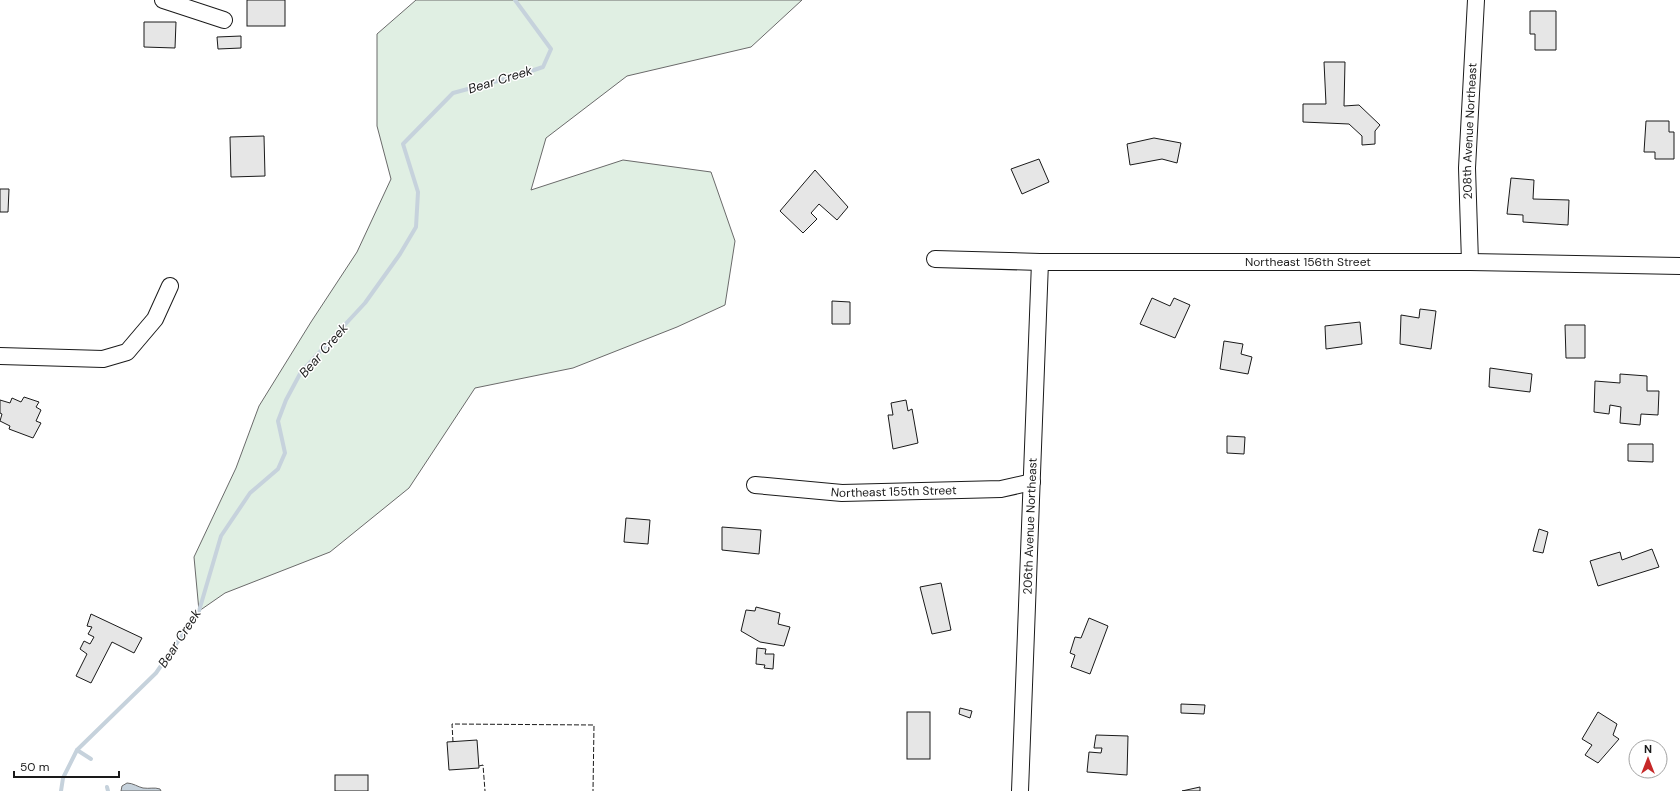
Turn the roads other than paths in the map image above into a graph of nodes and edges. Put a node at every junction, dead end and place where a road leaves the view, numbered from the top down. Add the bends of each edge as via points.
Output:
1 (163, 0) edge
2 (1476, 0) edge
3 (224, 20) dead end
4 (935, 259) dead end
5 (1040, 262) junction
6 (1470, 262) junction
7 (1680, 266) edge
8 (170, 286) dead end
9 (0, 356) edge
10 (1032, 482) junction
11 (755, 485) dead end
12 (1020, 791) edge

1 - 3 street
2 - 6 street, 208th Avenue Northeast via 1467,168
4 - 5 street, Northeast 156th Street
5 - 6 street, Northeast 156th Street
5 - 10 street, 206th Avenue Northeast
6 - 7 street, Northeast 156th Street
8 - 9 street via 156,319 127,352 103,359
10 - 11 street, Northeast 155th Street via 1001,489 842,493
10 - 12 street, 206th Avenue Northeast

